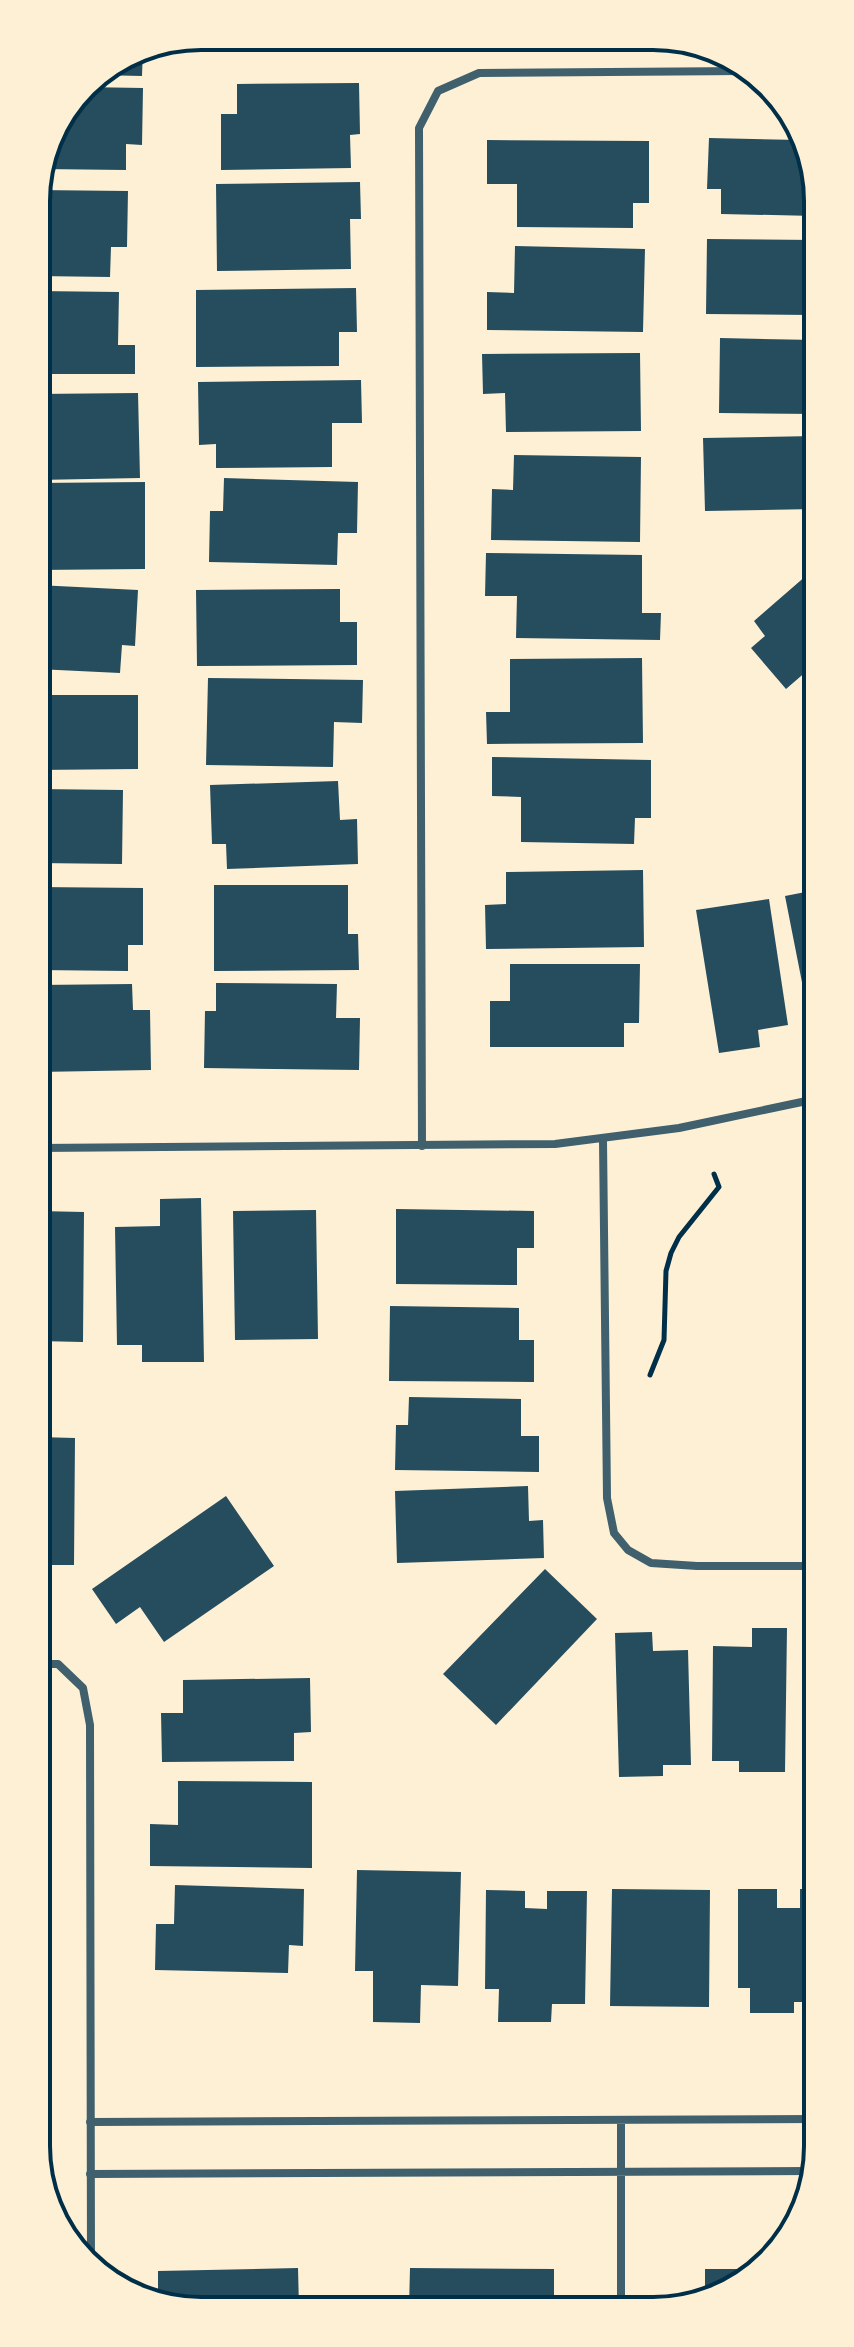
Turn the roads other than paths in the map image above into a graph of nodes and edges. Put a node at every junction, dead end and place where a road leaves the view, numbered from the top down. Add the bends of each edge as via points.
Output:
1 (730, 71) edge
2 (804, 1102) edge
3 (603, 1140) junction
4 (422, 1146) junction
5 (50, 1148) edge
6 (804, 1566) edge
7 (50, 1664) edge
8 (804, 2119) edge
9 (621, 2121) junction
10 (90, 2122) junction
11 (620, 2171) junction
12 (802, 2171) edge
13 (90, 2174) junction
14 (91, 2249) edge
15 (621, 2297) edge

1 - 4 street via 479,73 438,91 419,128
2 - 3 street
3 - 4 street
3 - 6 street via 607,1498 614,1533 628,1550 651,1563
4 - 5 street
7 - 10 street via 58,1664 83,1688 90,1725
8 - 9 street
9 - 10 street
9 - 11 street
10 - 13 street
11 - 12 street
11 - 13 street
11 - 15 street
13 - 14 street

